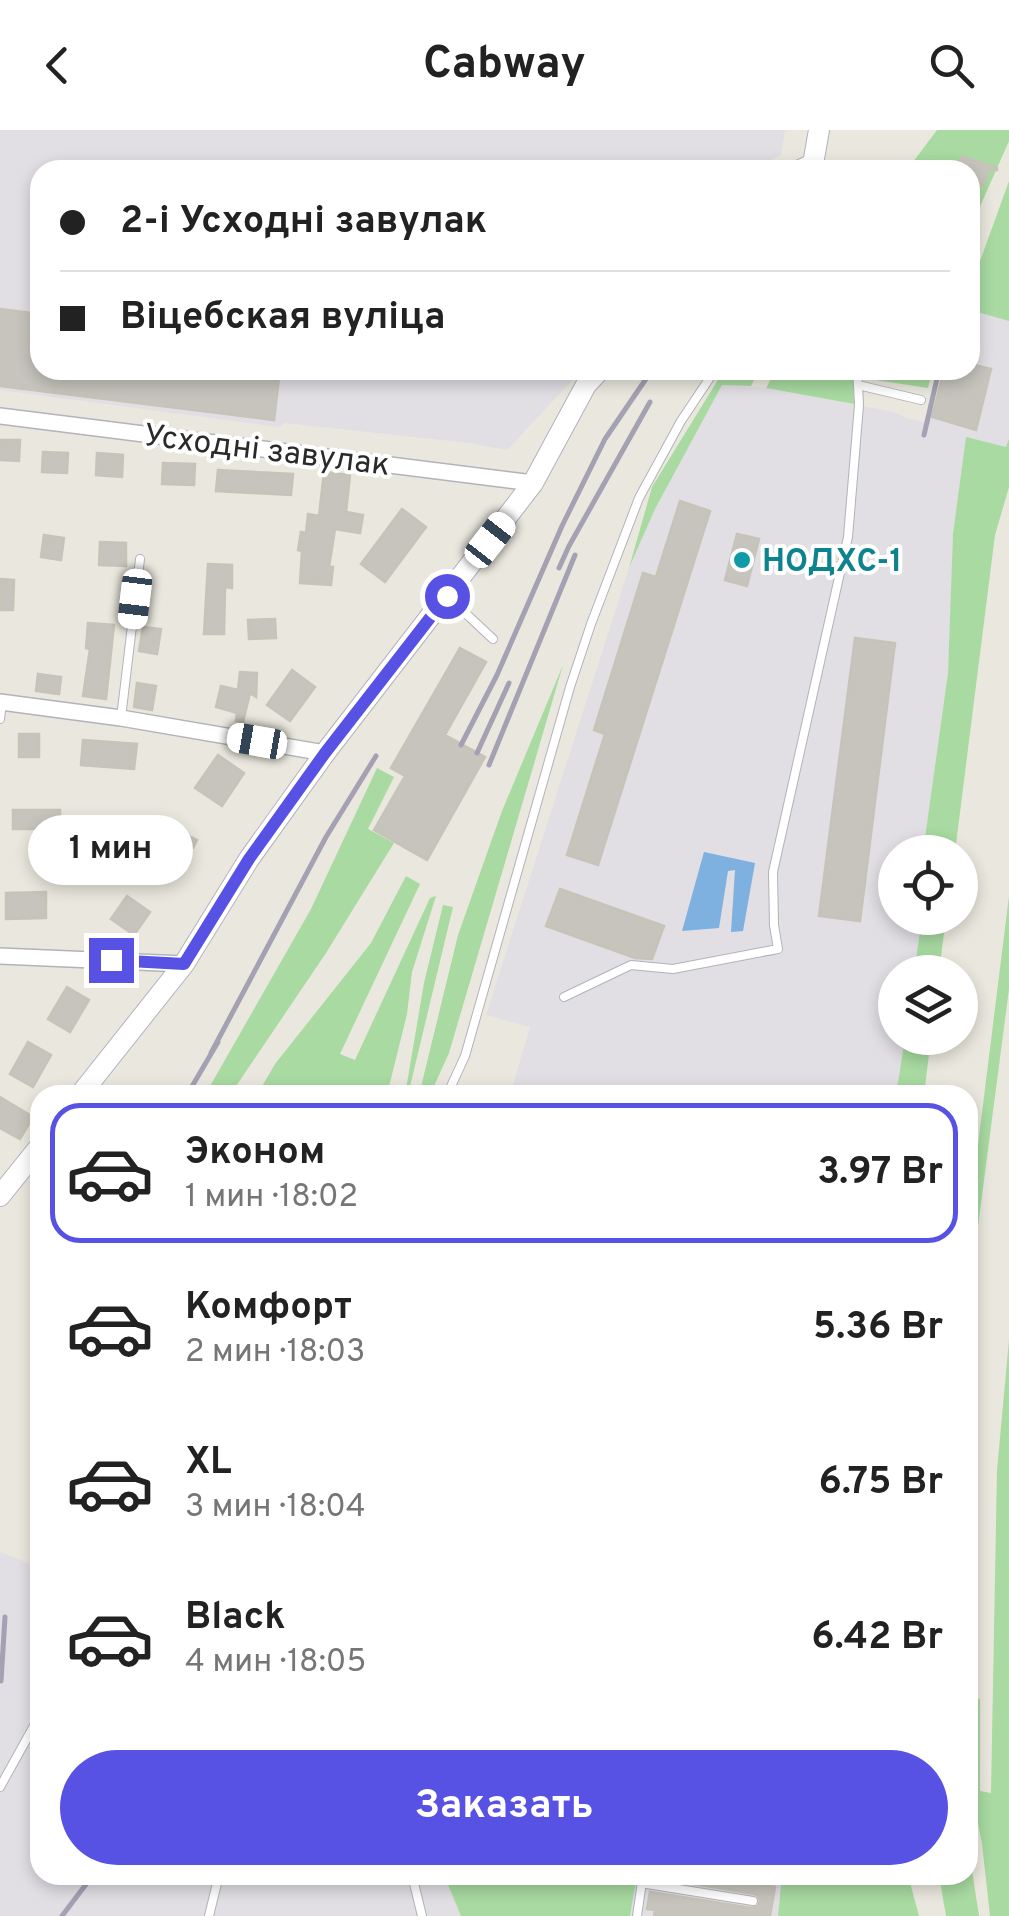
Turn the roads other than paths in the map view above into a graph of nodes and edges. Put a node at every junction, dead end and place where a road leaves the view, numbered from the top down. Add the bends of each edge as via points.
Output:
1 (819, 130) edge
2 (811, 160) edge
3 (591, 380) edge
4 (708, 380) edge
5 (858, 380) edge
6 (858, 385) junction
7 (921, 400) dead end
8 (0, 416) edge
9 (533, 483) junction
10 (140, 559) dead end
11 (447, 596) junction
12 (493, 640) dead end
13 (0, 708) edge
14 (121, 718) junction
15 (325, 753) junction
16 (0, 956) edge
17 (184, 964) junction
18 (564, 996) dead end
19 (88, 1085) edge
20 (452, 1085) edge
21 (30, 1158) edge
22 (0, 1196) edge
23 (30, 1733) edge
24 (0, 1787) edge
25 (217, 1885) edge
26 (414, 1885) edge
27 (641, 1885) edge
28 (673, 1885) edge
29 (754, 1901) dead end
30 (209, 1916) edge
31 (422, 1916) edge
32 (637, 1916) edge

1 - 2 street
3 - 9 street
4 - 20 lane via 639,498 591,624
5 - 6 lane
6 - 7 lane
6 - 18 lane via 848,537 773,872 778,949 673,969 631,965
8 - 9 street, Усходні завулак
9 - 11 street
10 - 14 lane
11 - 12 lane
11 - 15 street
13 - 14 street
14 - 15 street
15 - 17 street
16 - 17 street
17 - 19 street
21 - 22 street
23 - 24 lane
25 - 30 lane
26 - 31 lane
27 - 32 lane
28 - 29 lane

